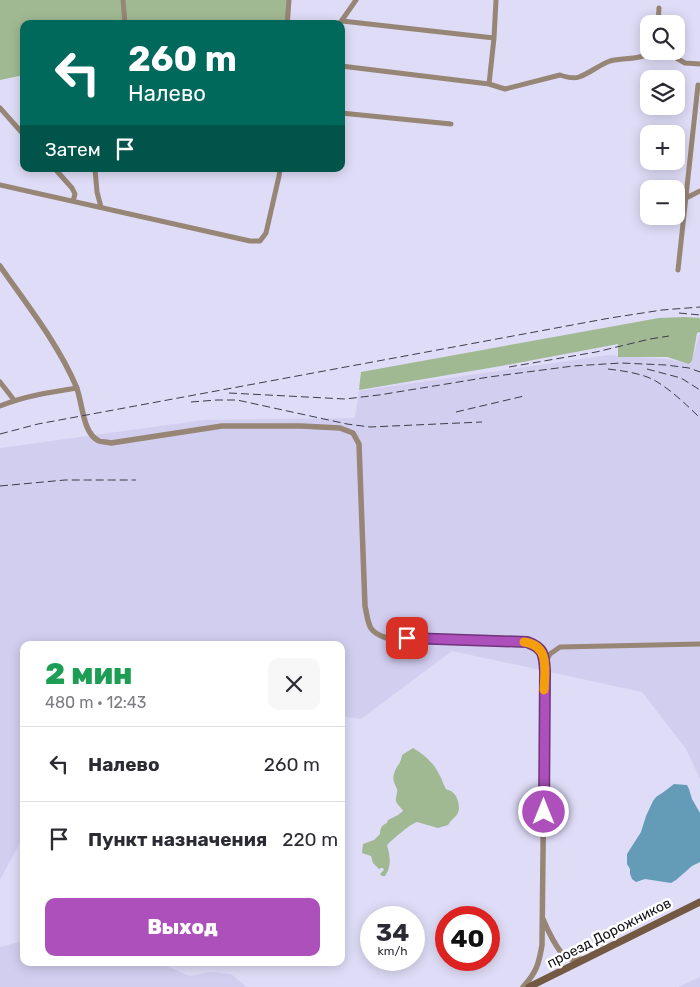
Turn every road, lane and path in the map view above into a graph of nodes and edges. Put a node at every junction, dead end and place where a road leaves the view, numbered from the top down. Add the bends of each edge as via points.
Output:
1 (123, 0) edge
2 (289, 0) edge
3 (356, 0) edge
4 (496, 0) edge
5 (659, 8) dead end
6 (659, 15) edge
7 (125, 20) edge
8 (287, 20) edge
9 (342, 20) edge
10 (345, 22) edge
11 (494, 38) junction
12 (640, 57) edge
13 (679, 60) edge
14 (700, 64) edge
15 (345, 66) edge
16 (489, 84) junction
17 (698, 85) dead end
18 (0, 108) edge
19 (345, 113) edge
20 (451, 124) dead end
21 (20, 130) edge
22 (58, 172) edge
23 (96, 172) edge
24 (280, 172) edge
25 (0, 185) edge
26 (700, 191) edge
27 (686, 198) junction
28 (74, 202) junction
29 (101, 207) junction
30 (0, 266) edge
31 (678, 270) dead end
32 (0, 382) edge
33 (77, 388) junction
34 (14, 400) junction
35 (0, 406) edge
36 (700, 644) edge
37 (544, 665) junction
38 (700, 902) edge
39 (542, 918) junction
40 (588, 959) junction
41 (523, 987) edge
42 (529, 987) edge

1 - 7 street
2 - 8 street
3 - 9 street
4 - 11 street
5 - 6 street
10 - 11 street
11 - 16 street
12 - 16 street via 607,62 577,78 560,74 505,90
13 - 14 street
15 - 16 street
17 - 27 street
18 - 21 street
19 - 20 street
22 - 28 street via 72,188
23 - 29 street
24 - 29 street via 266,234 260,241
25 - 28 street
26 - 27 street
27 - 31 street
28 - 29 street
30 - 33 street via 54,342
32 - 34 street
33 - 34 street
33 - 37 street via 89,433 100,442 222,426 340,428 353,433 359,444 365,606 370,629 387,638 527,642 541,651
34 - 35 street
36 - 37 street via 560,647 550,654
37 - 39 street
38 - 40 main road, проезд Дорожников
39 - 40 street via 566,957
39 - 41 street via 539,962 532,978
40 - 42 main road, проезд Дорожников

